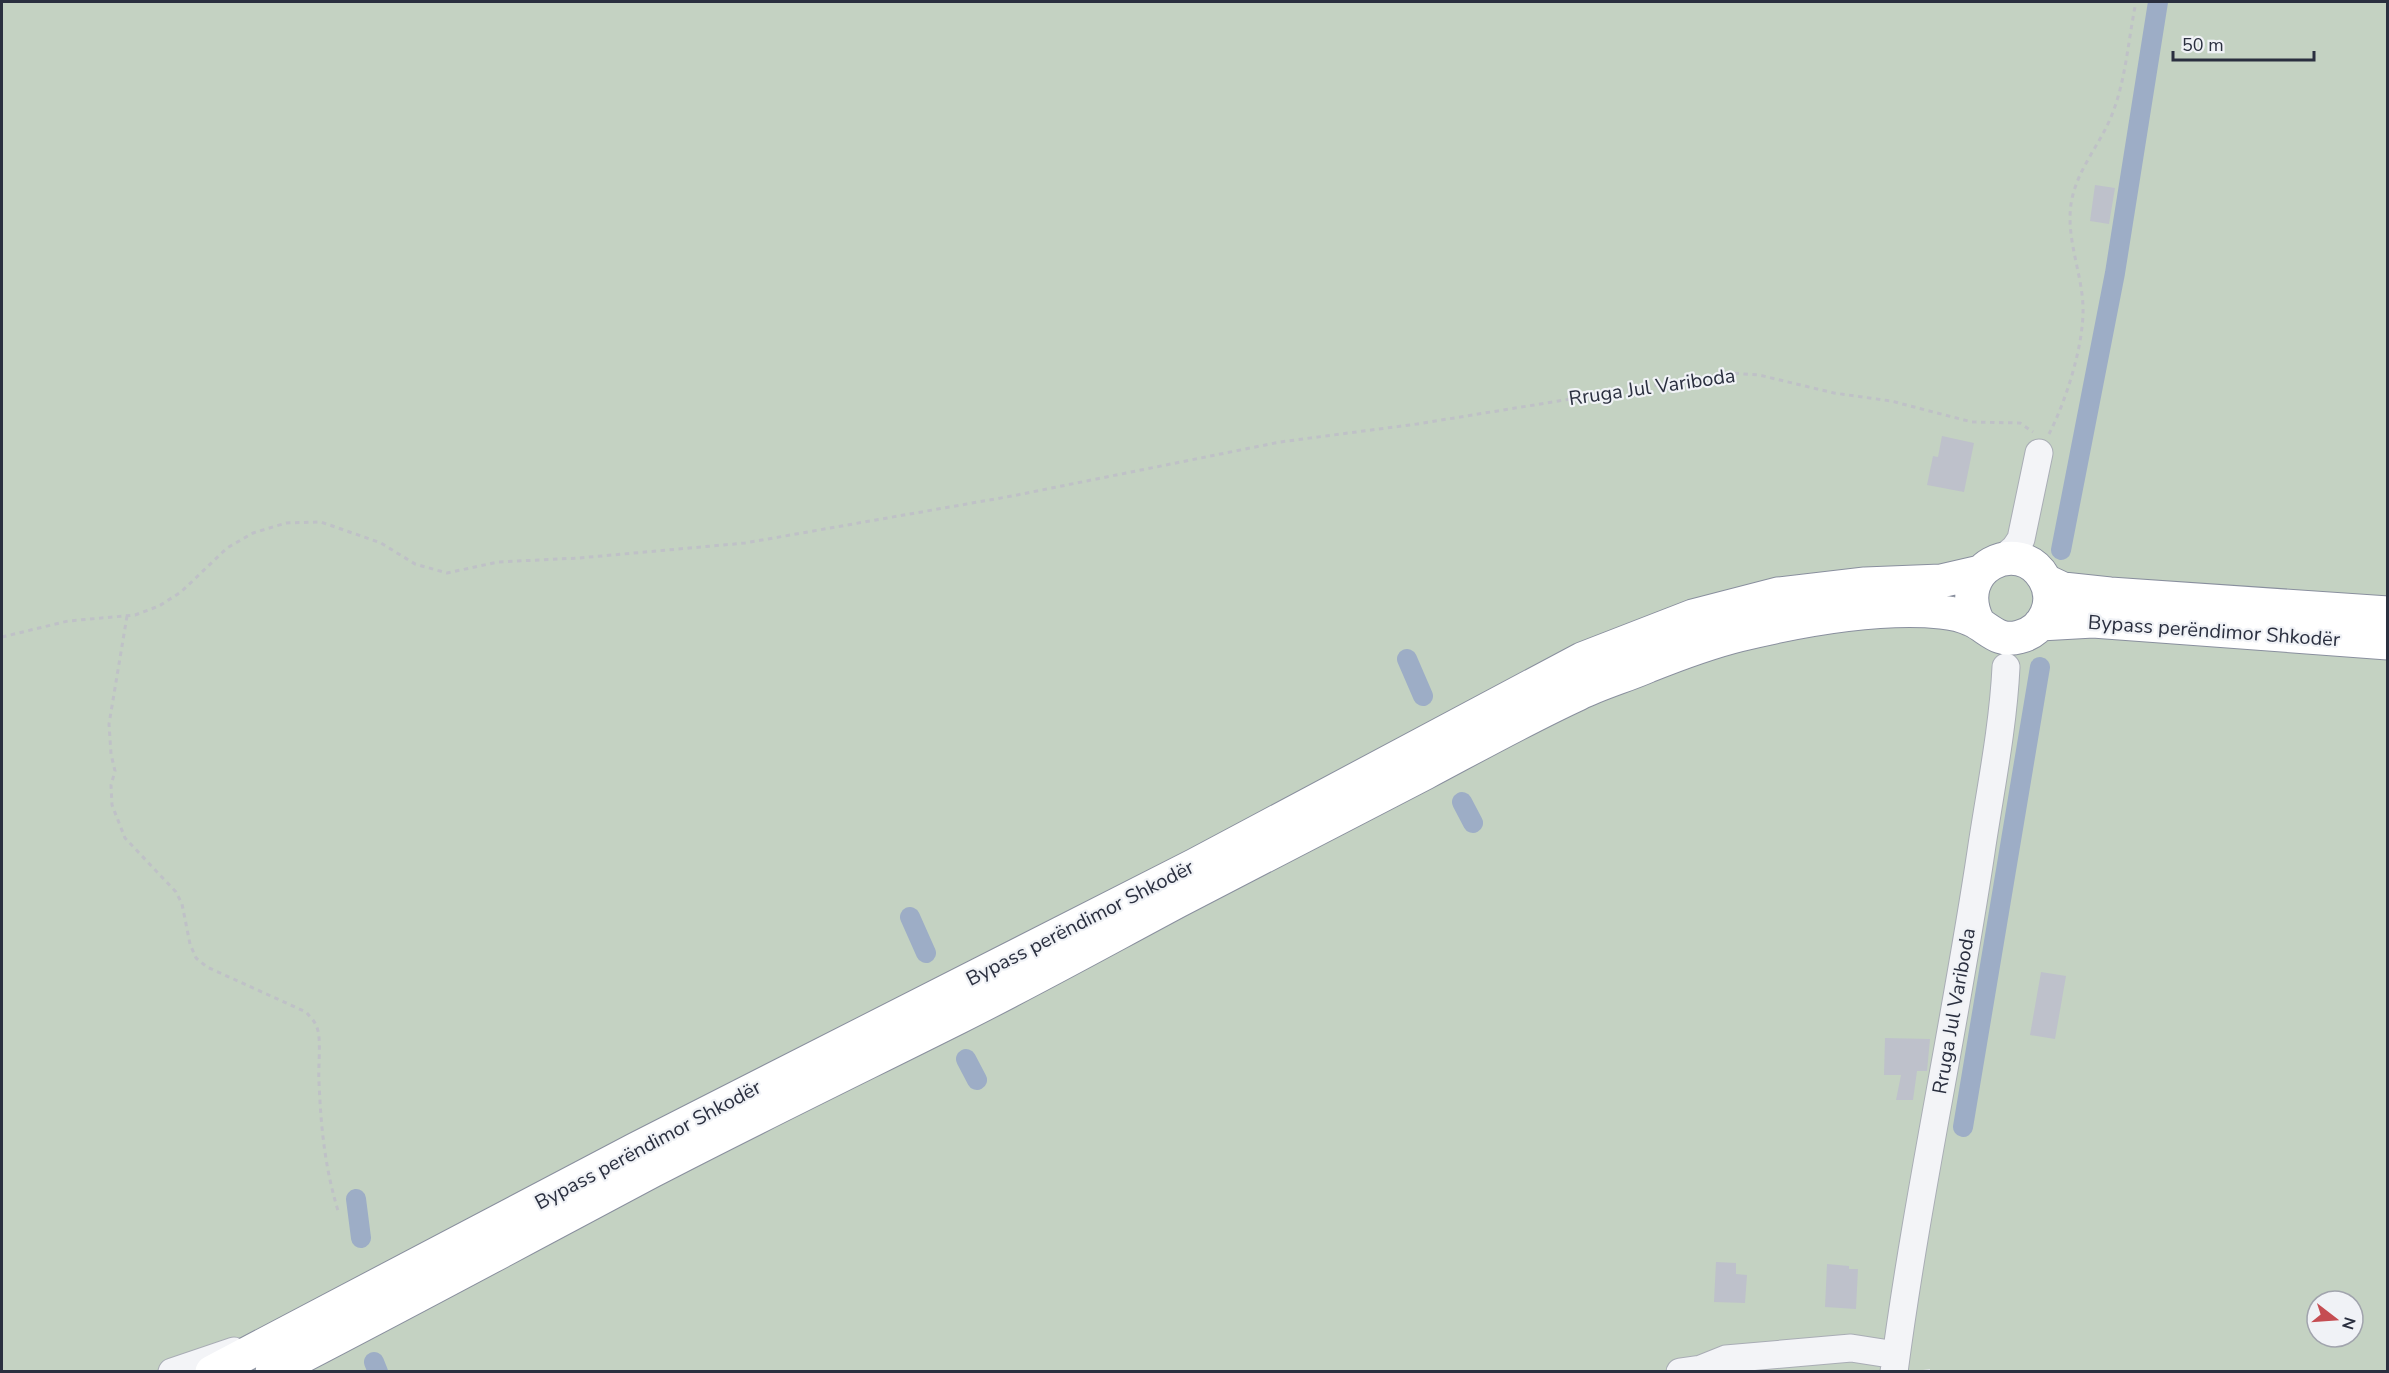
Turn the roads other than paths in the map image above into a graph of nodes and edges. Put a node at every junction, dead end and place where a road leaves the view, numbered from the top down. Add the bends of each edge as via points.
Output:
1 (2039, 453) road end
2 (2024, 529) junction
3 (1991, 566) junction
4 (2043, 576) junction
5 (2388, 613) edge
6 (1982, 627) junction
7 (2032, 630) junction
8 (2388, 643) edge
9 (2006, 668) junction
10 (283, 1334) junction
11 (1895, 1363) edge
12 (172, 1371) edge
13 (212, 1371) edge
14 (272, 1371) edge
15 (1680, 1371) edge

1 - 2 street
2 - 3 street via 2015,548
2 - 4 street via 2032,560
3 - 4 highway, Bypass perëndimor Shkodër via 2015,559 2028,563
3 - 6 highway via 1971,589 1972,610
3 - 10 highway, Bypass perëndimor Shkodër via 1941,581 1821,588 1768,596 1693,616 1582,659 1195,865 636,1149
4 - 5 highway, Bypass perëndimor Shkodër via 2063,589
4 - 7 highway via 2050,594 2049,607
6 - 7 highway, Bypass perëndimor Shkodër via 2008,639
6 - 9 street via 2001,651
6 - 14 highway, Bypass perëndimor Shkodër via 1957,614 1906,611 1791,622 1697,646 1583,692
7 - 8 highway, Bypass perëndimor Shkodër via 2093,621
7 - 9 street, Rruga Jul Variboda
9 - 11 street, Rruga Jul Variboda via 1970,928 1931,1133
10 - 12 street
10 - 13 highway, Bypass perëndimor Shkodër
11 - 15 street, Rruga Jul Variboda via 1851,1348 1726,1359 1701,1369

